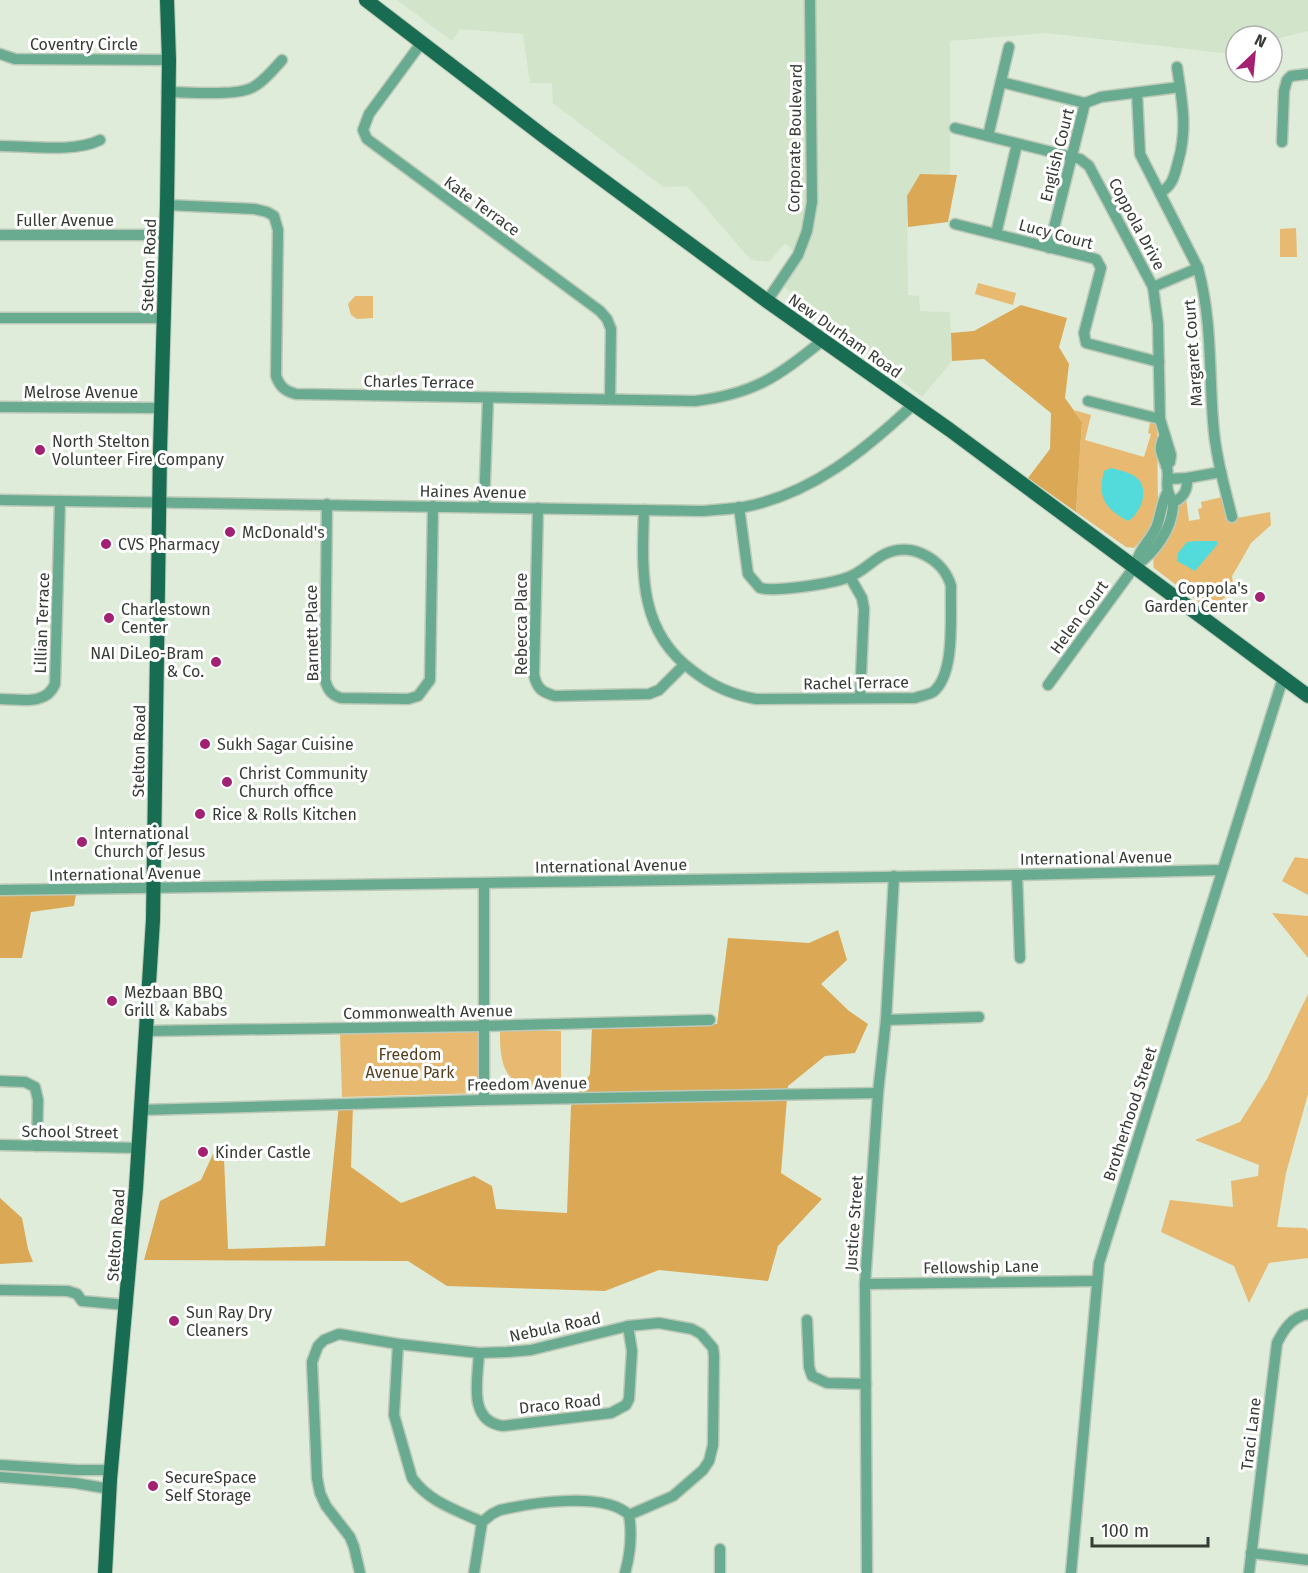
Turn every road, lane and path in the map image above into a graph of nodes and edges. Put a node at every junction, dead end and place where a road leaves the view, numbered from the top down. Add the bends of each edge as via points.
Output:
1 (167, 0) edge
2 (366, 0) edge
3 (810, 0) edge
4 (422, 42) junction
5 (1009, 47) dead end
6 (0, 54) edge
7 (169, 60) junction
8 (282, 60) dead end
9 (1177, 67) dead end
10 (1308, 74) edge
11 (1001, 82) junction
12 (1180, 87) junction
13 (168, 92) junction
14 (1137, 93) junction
15 (1084, 103) junction
16 (956, 128) dead end
17 (988, 136) junction
18 (100, 140) dead end
19 (1282, 142) dead end
20 (1017, 144) junction
21 (0, 146) edge
22 (1072, 157) junction
23 (1160, 193) junction
24 (167, 205) junction
25 (955, 224) dead end
26 (996, 234) junction
27 (0, 235) edge
28 (166, 235) junction
29 (1049, 248) junction
30 (1198, 268) junction
31 (1153, 287) junction
32 (767, 301) junction
33 (0, 318) edge
34 (163, 318) junction
35 (822, 341) junction
36 (1159, 362) junction
37 (488, 399) junction
38 (610, 399) junction
39 (1088, 401) dead end
40 (914, 404) junction
41 (0, 407) edge
42 (161, 408) junction
43 (1160, 419) junction
44 (1221, 472) junction
45 (1187, 478) junction
46 (1168, 479) junction
47 (1168, 491) junction
48 (0, 500) edge
49 (60, 501) junction
50 (159, 501) junction
51 (1174, 502) junction
52 (327, 504) junction
53 (433, 506) junction
54 (484, 507) junction
55 (739, 507) junction
56 (538, 508) junction
57 (644, 510) junction
58 (1232, 517) dead end
59 (1135, 566) junction
60 (850, 577) junction
61 (684, 665) junction
62 (1283, 678) junction
63 (1048, 685) dead end
64 (1308, 696) edge
65 (860, 698) junction
66 (0, 699) edge
67 (1222, 870) junction
68 (1017, 875) junction
69 (894, 876) junction
70 (484, 884) junction
71 (154, 888) junction
72 (0, 890) edge
73 (1020, 958) dead end
74 (979, 1017) dead end
75 (710, 1020) dead end
76 (886, 1020) junction
77 (484, 1026) junction
78 (146, 1031) junction
79 (0, 1081) edge
80 (878, 1093) junction
81 (484, 1100) junction
82 (141, 1110) junction
83 (0, 1145) edge
84 (37, 1146) junction
85 (139, 1148) junction
86 (1097, 1281) junction
87 (865, 1284) junction
88 (0, 1290) edge
89 (127, 1305) junction
90 (1308, 1314) edge
91 (807, 1320) dead end
92 (628, 1326) junction
93 (398, 1344) junction
94 (479, 1353) junction
95 (866, 1384) junction
96 (0, 1465) edge
97 (111, 1470) junction
98 (0, 1477) edge
99 (110, 1489) junction
100 (628, 1515) junction
101 (482, 1522) junction
102 (720, 1549) dead end
103 (1251, 1553) junction
104 (1308, 1560) edge
105 (105, 1573) edge
106 (360, 1573) edge
107 (474, 1573) edge
108 (625, 1573) edge
109 (720, 1573) edge
110 (867, 1573) edge
111 (1071, 1573) edge
112 (1249, 1573) edge

1 - 7 main road, Stelton Road
2 - 4 main road, New Durham Road
3 - 32 street, Corporate Boulevard via 812,202 798,255
4 - 32 main road, New Durham Road
4 - 38 street, Kate Terrace via 369,114 363,130 367,140 600,310 610,329
5 - 11 street
6 - 7 street, Coventry Circle via 15,59
7 - 13 main road, Stelton Road
8 - 13 street via 257,85 241,92
9 - 12 street
10 - 19 street via 1291,76 1285,85
11 - 15 street
11 - 17 street
12 - 14 street
12 - 23 street via 1184,139 1173,182
13 - 24 main road, Stelton Road
14 - 15 street
14 - 23 street, Margaret Court via 1140,154
15 - 22 street, English Court
16 - 17 street, Coppola Drive
17 - 20 street, Coppola Drive
18 - 21 street via 75,147
20 - 22 street, Coppola Drive
20 - 26 street
22 - 29 street, English Court
22 - 31 street, Coppola Drive via 1089,166
23 - 30 street, Margaret Court
24 - 28 main road, Stelton Road
24 - 37 street, Charles Terrace via 255,209 267,212 277,221 276,376 286,391
25 - 26 street, Lucy Court
26 - 29 street, Lucy Court
27 - 28 street, Fuller Avenue
28 - 34 main road, Stelton Road
29 - 36 street, Lucy Court via 1100,263 1101,273 1084,333 1086,343
30 - 31 street
30 - 44 street, Margaret Court via 1208,316 1213,424
31 - 36 street, Coppola Drive
32 - 35 main road, New Durham Road
33 - 34 street
34 - 42 main road, Stelton Road
35 - 38 street, Charles Terrace via 777,376 725,398
35 - 40 main road, New Durham Road
36 - 43 street, Coppola Drive
37 - 38 street, Charles Terrace
37 - 54 street
39 - 43 street
40 - 55 street, Haines Avenue via 875,441 817,480
40 - 59 main road, New Durham Road
41 - 42 street, Melrose Avenue
42 - 50 main road, Stelton Road
43 - 46 street, Coppola Drive via 1171,455 1166,466
44 - 45 street
44 - 58 street, Margaret Court
45 - 46 street
45 - 51 street via 1187,490
46 - 47 street, Coppola Drive
47 - 51 street, Coppola Drive
47 - 59 street, Coppola Drive via 1156,528 1139,550
48 - 49 street, Haines Avenue
49 - 50 street, Haines Avenue
49 - 66 street, Lillian Terrace via 55,684 47,697 40,699
50 - 52 street, Haines Avenue
50 - 71 main road, Stelton Road
51 - 59 street via 1162,537 1148,558
52 - 53 street, Haines Avenue
52 - 53 street, Barnett Place via 326,680 328,689 341,698 408,699 418,696 430,680
53 - 54 street, Haines Avenue
54 - 56 street, Haines Avenue
55 - 57 street, Haines Avenue via 703,512
55 - 60 street, Rachel Terrace via 748,574 760,588 781,589
56 - 57 street, Haines Avenue
56 - 61 street, Rebecca Place via 536,686 555,696 649,694 659,690
57 - 61 street, Rachel Terrace via 642,557 648,604 665,645
59 - 62 main road, New Durham Road
59 - 63 street, Helen Court
60 - 65 street via 864,609
60 - 65 street, Rachel Terrace via 887,553 901,550 934,560 951,586 949,660 941,682 932,693 915,698
61 - 65 street, Rachel Terrace via 739,696
62 - 64 main road, New Durham Road
62 - 67 street, Brotherhood Street
67 - 68 street, International Avenue
67 - 86 street, Brotherhood Street via 1099,1263
68 - 69 street, International Avenue
68 - 73 street
69 - 70 street, International Avenue
69 - 76 street, Justice Street
70 - 71 street, International Avenue
70 - 77 street
71 - 72 street, International Avenue
71 - 78 main road, Stelton Road
74 - 76 street
75 - 77 street, Commonwealth Avenue
76 - 80 street, Justice Street
77 - 78 street, Commonwealth Avenue
77 - 81 street
78 - 82 main road, Stelton Road
79 - 84 street via 25,1082 35,1087
80 - 81 street, Freedom Avenue
80 - 87 street, Justice Street
81 - 82 street, Freedom Avenue
82 - 85 main road, Stelton Road
83 - 84 street, School Street
84 - 85 street, School Street
85 - 89 main road, Stelton Road
86 - 87 street, Fellowship Lane
86 - 111 street, Brotherhood Street
87 - 95 street, Justice Street
88 - 89 street via 68,1291 82,1301
89 - 97 main road, Stelton Road
90 - 103 street, Traci Lane via 1300,1315 1285,1327 1277,1343
91 - 95 street via 812,1376 827,1383
92 - 94 street, Nebula Road via 531,1350
92 - 94 street, Draco Road via 632,1351 629,1399 620,1410 601,1415 502,1426 489,1422 477,1404
92 - 100 street, Nebula Road via 659,1323 692,1329 709,1340 714,1356 713,1445 709,1461 682,1491
93 - 94 street, Nebula Road
93 - 101 street via 394,1415 412,1478 434,1500
93 - 106 street, Nebula Road via 339,1334 318,1346 312,1362 319,1486 326,1506 350,1537
95 - 110 street, Justice Street
96 - 97 street
97 - 99 main road, Stelton Road
98 - 99 street
99 - 105 main road, Stelton Road
100 - 101 street via 618,1507 561,1500 500,1510
100 - 108 street via 630,1541
101 - 107 street
102 - 109 street
103 - 104 street
103 - 112 street, Traci Lane

